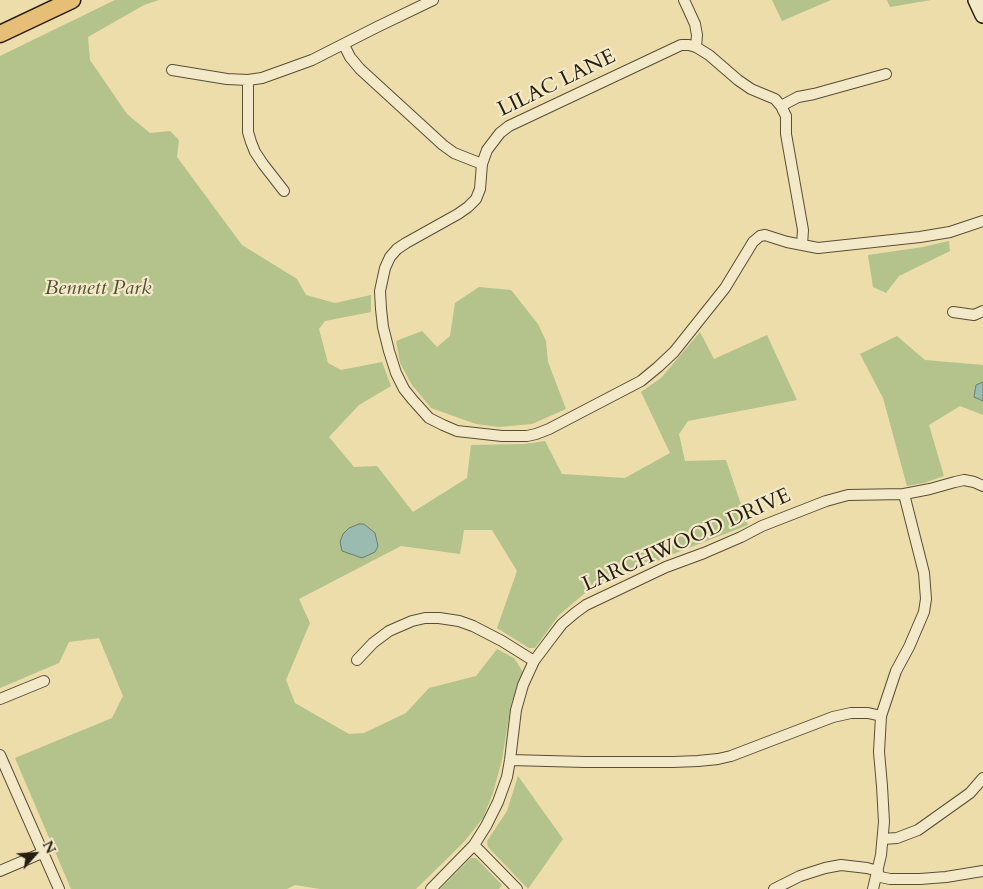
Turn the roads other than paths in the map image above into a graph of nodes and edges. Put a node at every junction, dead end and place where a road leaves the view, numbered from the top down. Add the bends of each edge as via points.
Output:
1 (72, 0) edge
2 (433, 0) edge
3 (684, 0) edge
4 (976, 0) edge
5 (983, 14) edge
6 (0, 34) edge
7 (344, 45) junction
8 (696, 47) junction
9 (172, 70) dead end
10 (886, 74) dead end
11 (248, 80) junction
12 (781, 106) junction
13 (482, 164) junction
14 (284, 191) dead end
15 (983, 221) edge
16 (802, 245) junction
17 (983, 310) edge
18 (952, 312) dead end
19 (983, 486) edge
20 (904, 494) junction
21 (357, 660) dead end
22 (534, 661) junction
23 (44, 681) dead end
24 (0, 699) edge
25 (881, 716) junction
26 (0, 755) edge
27 (510, 760) junction
28 (983, 778) edge
29 (883, 839) junction
30 (474, 845) junction
31 (42, 852) junction
32 (0, 871) edge
33 (983, 871) edge
34 (877, 874) junction
35 (59, 889) edge
36 (431, 889) edge
37 (517, 889) edge
38 (774, 889) edge
39 (873, 889) edge

1 - 6 main road
2 - 7 street
3 - 8 street via 695,24
4 - 5 main road
7 - 11 street via 279,73
7 - 13 street via 360,69 443,145
8 - 12 street via 738,80 775,99
8 - 13 street, LILAC LANE via 681,45 509,126 494,140
9 - 11 street
10 - 12 street via 798,97
11 - 14 street via 248,132 255,152
12 - 16 street via 786,116 786,134 803,230
13 - 16 street via 476,199 458,214 396,249 385,268 380,291 383,327 404,389 429,418 458,431 502,436 536,434 634,384 674,352 726,288 753,242 765,235
15 - 16 street via 950,232 920,237 818,248
17 - 18 street via 974,314
19 - 20 street, LARCHWOOD DRIVE via 964,480
20 - 22 street, LARCHWOOD DRIVE via 848,495 826,501 666,567 586,605 562,624
20 - 25 street via 924,573 926,599 924,612 896,671
21 - 22 street via 389,631 412,621 439,618 473,626
22 - 27 street, LARCHWOOD DRIVE via 522,685
23 - 24 street
25 - 27 street via 851,713 833,717 731,756 698,762
25 - 29 street via 879,752
26 - 31 street
27 - 30 street, LARCHWOOD DRIVE via 498,802
28 - 29 street via 970,793 918,830 897,838
29 - 34 street
30 - 36 street, LARCHWOOD DRIVE
30 - 37 street
31 - 32 street
31 - 35 street
33 - 34 street via 920,879 890,879
34 - 38 street via 867,868 825,868
34 - 39 street

